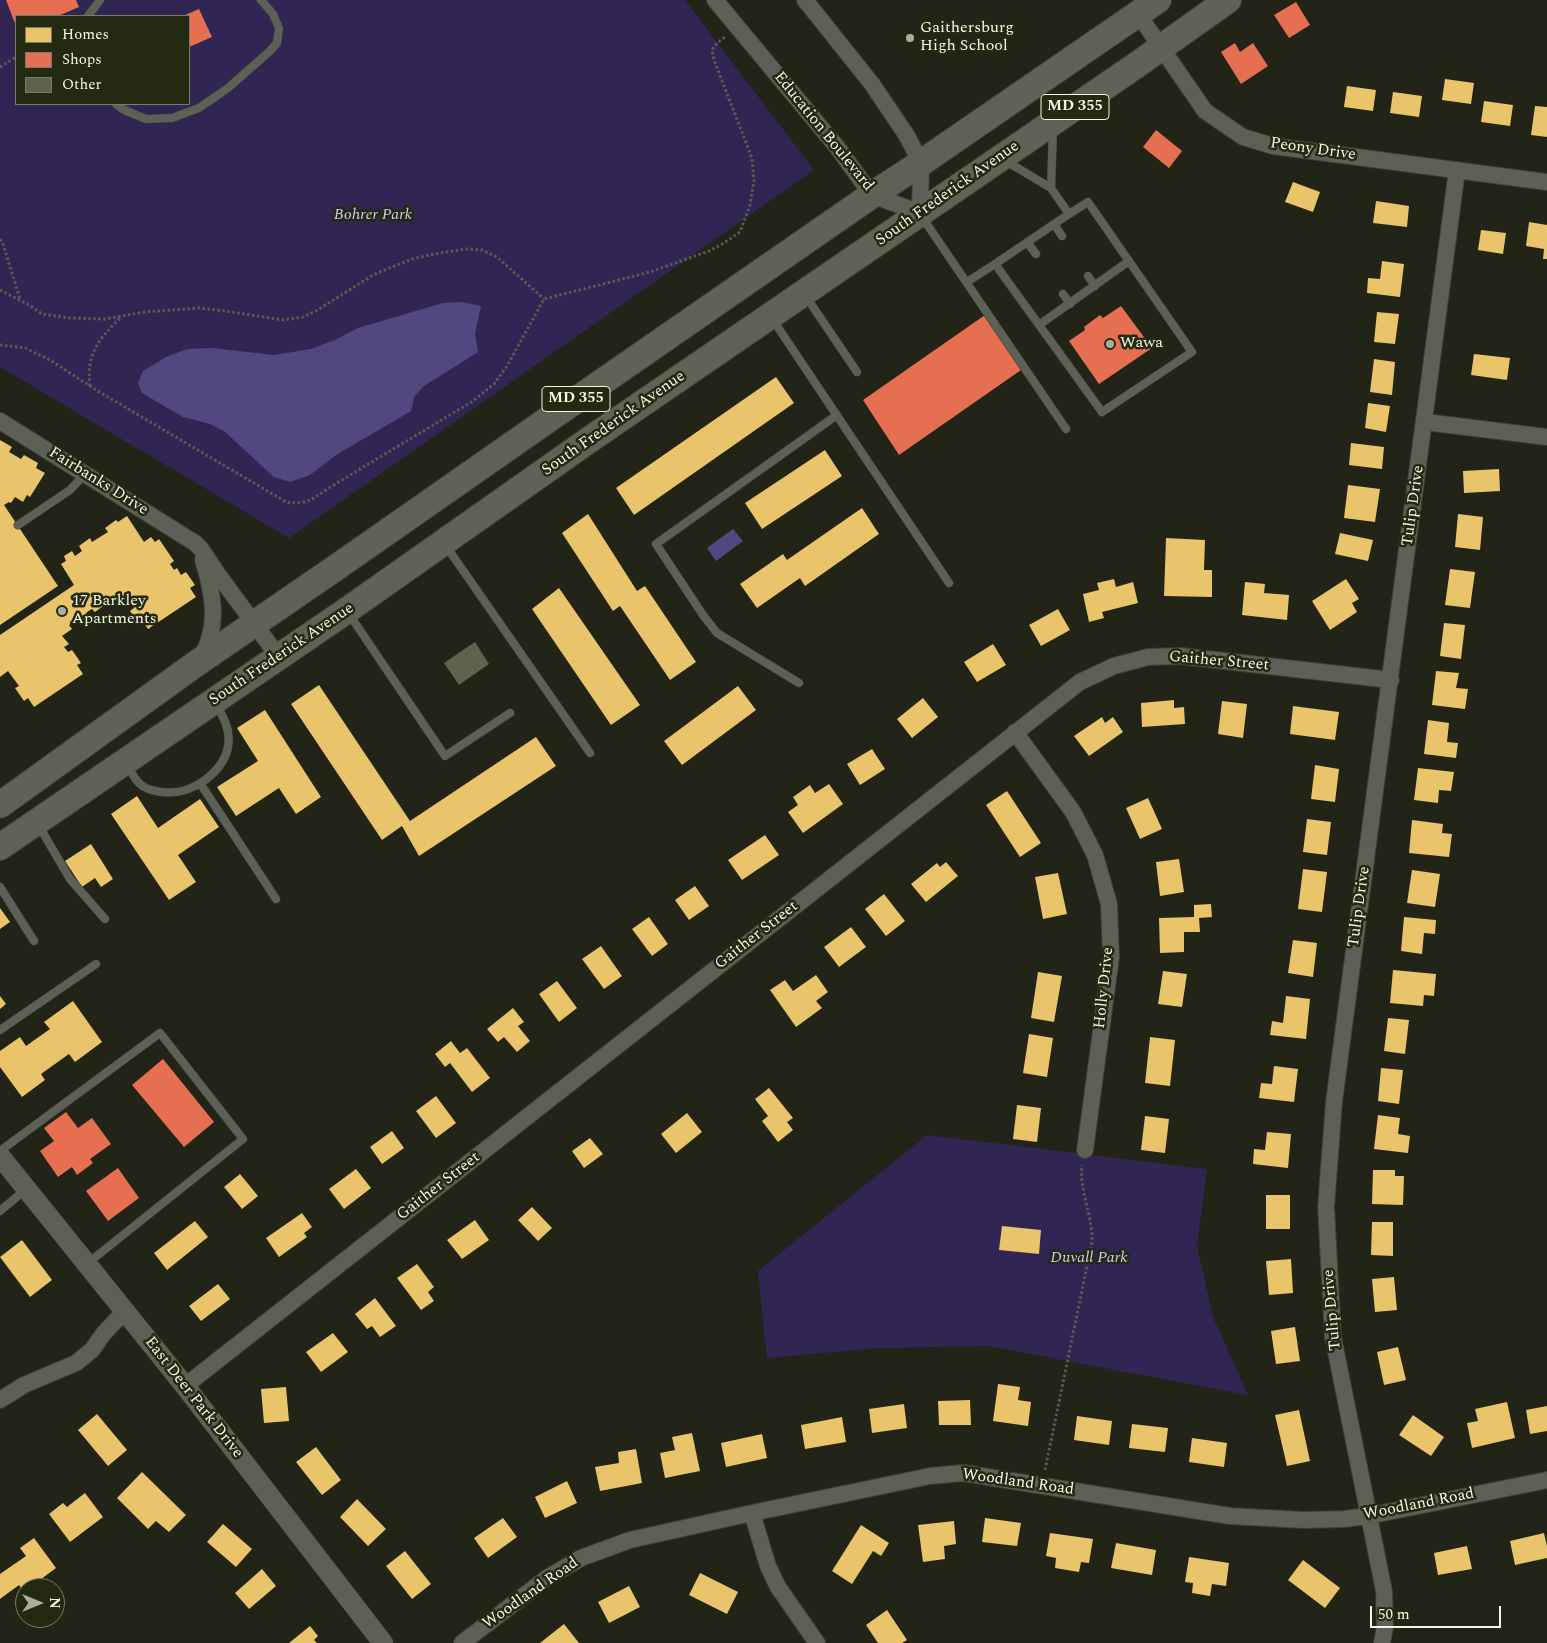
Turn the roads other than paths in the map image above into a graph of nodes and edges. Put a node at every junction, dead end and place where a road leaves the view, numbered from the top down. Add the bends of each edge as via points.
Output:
1 (100, 0) edge
2 (261, 0) edge
3 (715, 0) edge
4 (804, 0) edge
5 (1228, 0) edge
6 (1148, 7) edge
7 (89, 15) edge
8 (1161, 48) junction
9 (117, 105) edge
10 (1054, 122) junction
11 (1000, 158) junction
12 (921, 163) junction
13 (1457, 170) junction
14 (1547, 182) edge
15 (1051, 188) junction
16 (872, 195) junction
17 (920, 213) junction
18 (1069, 214) junction
19 (1054, 224) junction
20 (1062, 236) dead end
21 (1027, 242) junction
22 (1036, 254) dead end
23 (1129, 261) junction
24 (995, 264) junction
25 (1088, 276) dead end
26 (967, 282) junction
27 (1095, 286) junction
28 (804, 294) junction
29 (1063, 294) dead end
30 (1070, 304) junction
31 (770, 316) junction
32 (1039, 325) junction
33 (857, 372) dead end
34 (837, 415) junction
35 (0, 422) edge
36 (1425, 422) junction
37 (1066, 429) dead end
38 (1547, 437) edge
39 (85, 474) junction
40 (18, 525) dead end
41 (195, 542) junction
42 (444, 543) junction
43 (949, 582) dead end
44 (346, 611) junction
45 (254, 624) junction
46 (278, 656) junction
47 (197, 663) junction
48 (1390, 680) junction
49 (799, 683) dead end
50 (214, 701) junction
51 (510, 713) dead end
52 (1015, 732) junction
53 (590, 753) dead end
54 (124, 762) junction
55 (200, 783) junction
56 (0, 805) edge
57 (36, 822) junction
58 (0, 847) edge
59 (0, 887) edge
60 (276, 898) dead end
61 (105, 919) dead end
62 (34, 941) dead end
63 (96, 964) dead end
64 (0, 1030) edge
65 (1085, 1150) road end
66 (0, 1151) edge
67 (0, 1156) edge
68 (26, 1189) junction
69 (0, 1211) edge
70 (87, 1264) junction
71 (125, 1311) junction
72 (185, 1386) junction
73 (0, 1400) edge
74 (1547, 1480) edge
75 (752, 1512) junction
76 (1368, 1516) junction
77 (383, 1643) edge
78 (462, 1643) edge
79 (817, 1643) edge
80 (1382, 1643) edge

1 - 7 lane
2 - 9 lane via 273,14 279,28 277,43 228,88 199,108 172,118 146,120
3 - 16 street, Education Boulevard via 837,147
4 - 12 street via 872,84
5 - 8 main road, South Frederick Avenue / MD 355
6 - 8 street, Peony Drive
6 - 12 main road, MD 355
8 - 10 main road, South Frederick Avenue / MD 355
8 - 13 street, Peony Drive via 1205,111 1242,137 1273,146
10 - 11 main road, South Frederick Avenue / MD 355
10 - 15 lane
11 - 15 lane
11 - 17 main road, South Frederick Avenue / MD 355
12 - 16 main road, MD 355
12 - 17 street
13 - 14 street, Peony Drive
13 - 36 street, Tulip Drive
15 - 18 lane
16 - 17 street, Education Boulevard
16 - 45 main road, MD 355
17 - 26 lane
17 - 28 main road, South Frederick Avenue / MD 355
18 - 19 lane
18 - 23 lane via 1088,202
19 - 20 lane
19 - 21 lane
21 - 22 lane
21 - 24 lane
23 - 27 lane
23 - 32 lane via 1192,352 1102,412
24 - 26 lane
24 - 32 lane
25 - 27 lane
26 - 37 lane
27 - 30 lane
28 - 31 main road, South Frederick Avenue / MD 355
28 - 33 lane
29 - 30 lane
30 - 32 lane
31 - 34 lane
31 - 42 main road, South Frederick Avenue / MD 355
34 - 43 lane
34 - 49 lane via 656,544 702,615 717,632
35 - 39 street, Fairbanks Drive
36 - 38 street
36 - 48 street, Tulip Drive
39 - 40 lane via 70,490
39 - 41 street, Fairbanks Drive
41 - 45 street, Fairbanks Drive
41 - 47 street via 204,561 214,609 212,632
42 - 44 main road, South Frederick Avenue / MD 355
42 - 53 lane
44 - 46 main road, South Frederick Avenue / MD 355
44 - 51 lane via 445,756
45 - 46 street, Fairbanks Drive
45 - 47 main road, MD 355
46 - 50 main road, South Frederick Avenue / MD 355
47 - 56 main road, MD 355
48 - 52 street, Gaither Street via 1181,656 1148,657 1114,666 1080,682
48 - 76 street, Tulip Drive via 1334,1102 1326,1207 1333,1337
50 - 54 main road, South Frederick Avenue / MD 355
50 - 55 lane via 226,724 228,749 219,767
52 - 65 street, Holly Drive via 1073,812 1095,855 1109,904 1111,957
52 - 72 street, Gaither Street
54 - 55 lane via 140,784 148,789 180,792
54 - 57 main road, South Frederick Avenue / MD 355
55 - 60 lane
57 - 58 main road, South Frederick Avenue / MD 355
57 - 61 lane via 70,879
59 - 62 lane
63 - 64 lane
66 - 70 lane via 160,1033 237,1131 243,1139
67 - 68 street, East Deer Park Drive
68 - 69 lane
68 - 70 street, East Deer Park Drive
70 - 71 street, East Deer Park Drive
71 - 72 street, East Deer Park Drive
71 - 73 street via 92,1350 76,1363 24,1385
72 - 77 street, East Deer Park Drive
74 - 76 street, Woodland Road
75 - 76 street, Woodland Road via 963,1472 1230,1516 1303,1520
75 - 78 street, Woodland Road via 630,1540 581,1558 547,1578
75 - 79 street via 768,1566 778,1587
76 - 80 street, Tulip Drive via 1384,1590

